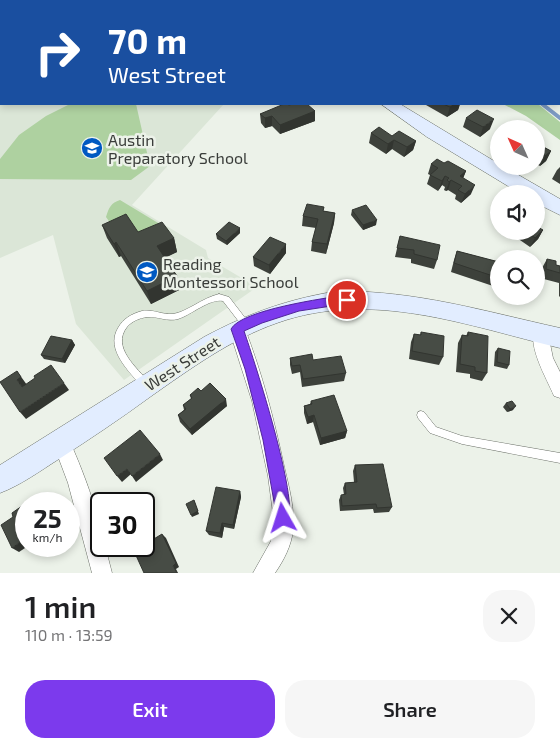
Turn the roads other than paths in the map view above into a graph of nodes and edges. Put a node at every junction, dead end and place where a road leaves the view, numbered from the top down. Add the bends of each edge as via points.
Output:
1 (391, 105) edge
2 (560, 208) edge
3 (242, 327) junction
4 (550, 336) edge
5 (147, 386) junction
6 (560, 390) edge
7 (421, 416) dead end
8 (62, 443) junction
9 (560, 458) edge
10 (0, 480) edge
11 (102, 573) edge
12 (263, 573) edge

1 - 2 main road
3 - 4 main road, West Street via 299,306 373,300 420,305
3 - 5 main road, West Street
3 - 5 lane via 228,301 219,297 178,316 154,313 129,320 119,332 117,346
3 - 12 street via 282,504 282,536
4 - 6 street via 545,358
5 - 8 main road, West Street
7 - 9 lane via 433,430 462,440
8 - 10 main road, West Street
8 - 11 street via 77,482

